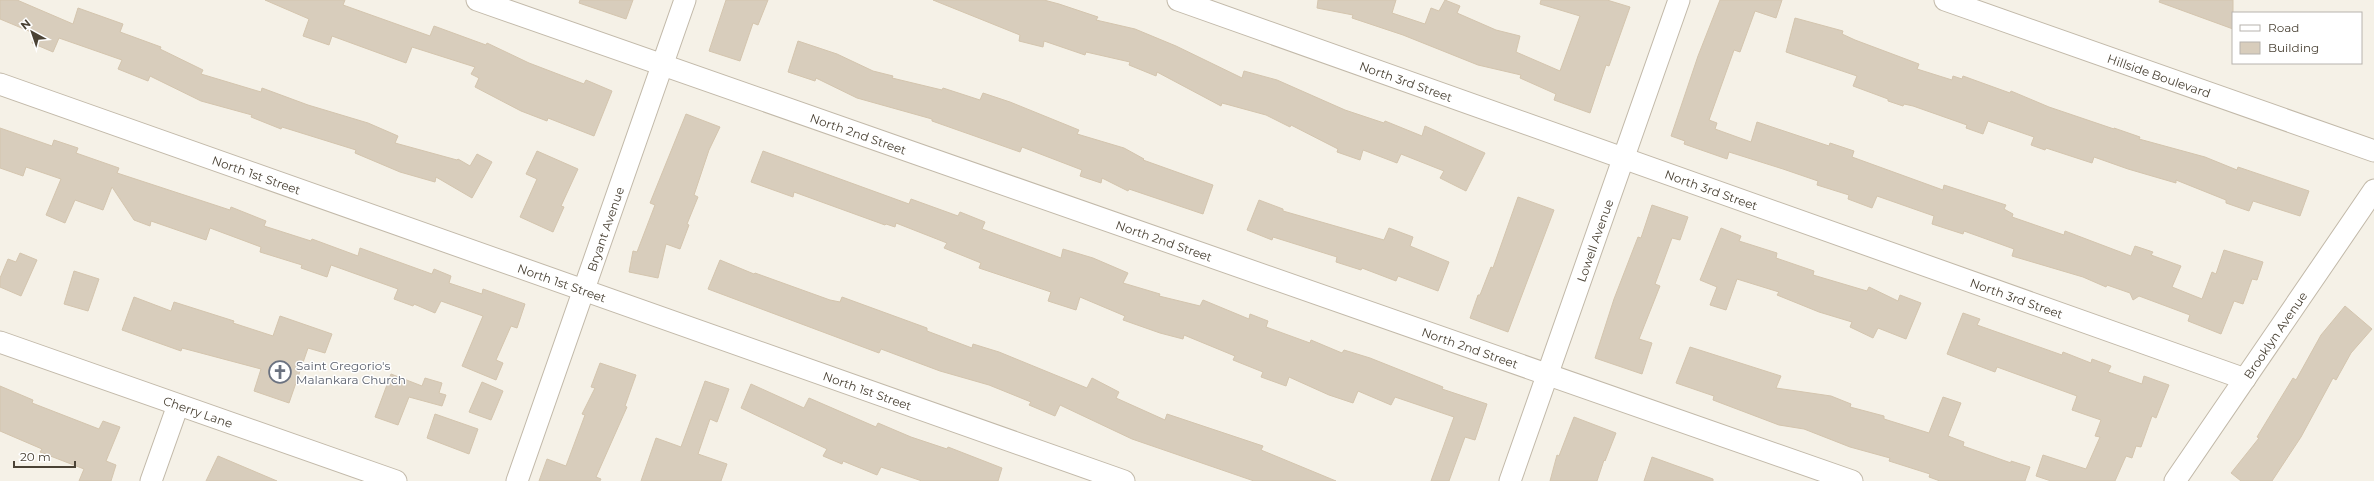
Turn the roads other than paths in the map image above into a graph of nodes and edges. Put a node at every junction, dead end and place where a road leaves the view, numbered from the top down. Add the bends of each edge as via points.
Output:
1 (477, 0) edge
2 (685, 0) edge
3 (1178, 0) edge
4 (1679, 0) edge
5 (1945, 0) edge
6 (662, 65) junction
7 (0, 84) edge
8 (2374, 151) edge
9 (1623, 159) junction
10 (2374, 190) edge
11 (584, 290) junction
12 (0, 342) edge
13 (1547, 374) junction
14 (2245, 379) junction
15 (178, 404) junction
16 (151, 481) edge
17 (396, 481) edge
18 (517, 481) edge
19 (1124, 481) edge
20 (1510, 481) edge
21 (1852, 481) edge
22 (2175, 481) edge

1 - 6 street, North 2nd Street
2 - 6 street, Bryant Avenue
3 - 9 street, North 3rd Street
4 - 9 street, Lowell Avenue
5 - 8 street, Hillside Boulevard
6 - 11 street, Bryant Avenue
6 - 13 street, North 2nd Street
7 - 11 street, North 1st Street
9 - 13 street, Lowell Avenue
9 - 14 street, North 3rd Street
10 - 14 street, Brooklyn Avenue
11 - 18 street, Bryant Avenue
11 - 19 street, North 1st Street
12 - 15 street, Cherry Lane
13 - 20 street, Lowell Avenue
13 - 21 street, North 2nd Street
14 - 22 street, Brooklyn Avenue
15 - 16 street
15 - 17 street, Cherry Lane

